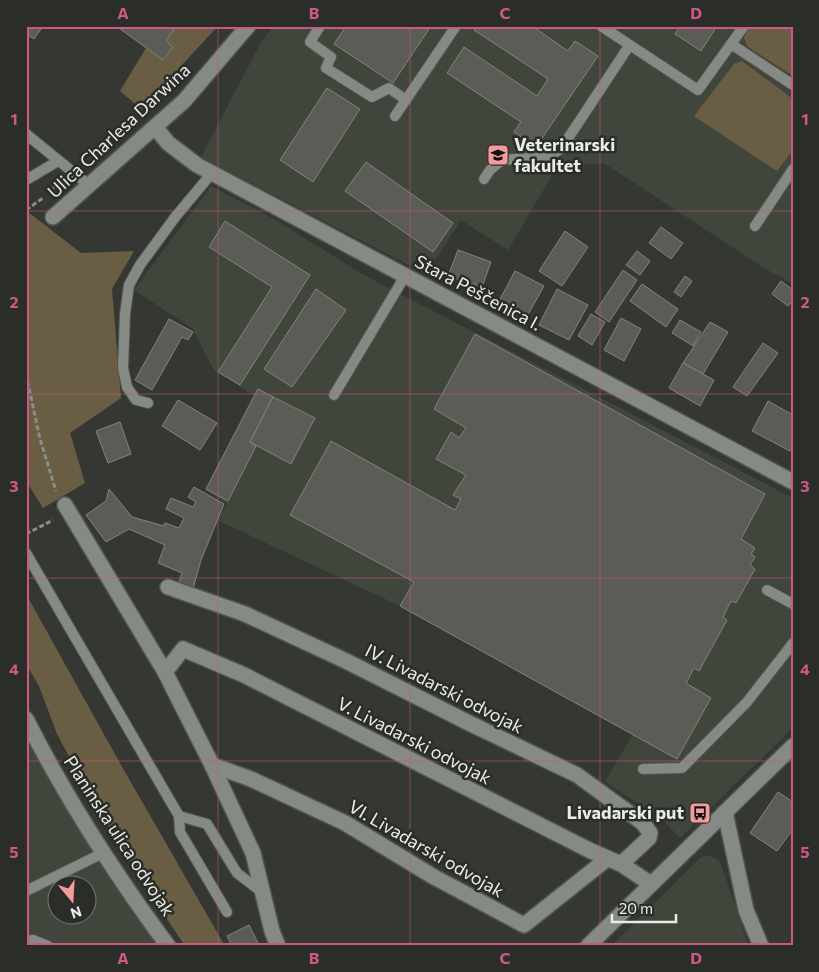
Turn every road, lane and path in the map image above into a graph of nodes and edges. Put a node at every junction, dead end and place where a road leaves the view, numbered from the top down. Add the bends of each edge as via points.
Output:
1 (248, 26) edge
2 (320, 26) edge
3 (456, 26) edge
4 (601, 26) edge
5 (744, 26) edge
6 (731, 44) junction
7 (629, 46) junction
8 (793, 85) edge
9 (406, 100) junction
10 (395, 116) dead end
11 (155, 127) junction
12 (26, 134) edge
13 (58, 161) junction
14 (793, 169) edge
15 (212, 173) junction
16 (484, 178) dead end
17 (26, 180) edge
18 (90, 186) junction
19 (43, 198) dead end
20 (26, 210) edge
21 (53, 217) dead end
22 (755, 226) dead end
23 (405, 276) junction
24 (26, 374) edge
25 (334, 395) dead end
26 (148, 403) dead end
27 (793, 482) edge
28 (67, 508) junction
29 (26, 534) edge
30 (26, 554) edge
31 (168, 587) dead end
32 (767, 590) dead end
33 (793, 604) edge
34 (793, 643) edge
35 (165, 672) junction
36 (26, 719) edge
37 (793, 746) edge
38 (212, 765) junction
39 (643, 769) dead end
40 (725, 812) junction
41 (179, 816) junction
42 (103, 853) junction
43 (614, 861) junction
44 (651, 884) junction
45 (26, 891) edge
46 (262, 892) junction
47 (227, 912) dead end
48 (26, 941) edge
49 (48, 946) edge
50 (168, 946) edge
51 (278, 946) edge
52 (588, 946) edge
53 (761, 946) edge

1 - 11 street, Ulica Charlesa Darwina via 184,101
2 - 9 lane via 310,42 331,57 326,68 372,97 389,88
3 - 9 lane
4 - 7 lane
5 - 6 lane
6 - 7 lane via 698,90
6 - 8 lane
7 - 16 lane via 561,149 547,157 502,160
9 - 10 lane
11 - 15 street, Stara Peščenica I. via 168,143
11 - 18 street, Ulica Charlesa Darwina
12 - 13 lane
13 - 17 lane
13 - 18 lane
14 - 22 lane
15 - 23 street, Stara Peščenica I.
15 - 26 lane via 176,216 129,285 124,314 126,387 136,400
18 - 21 street, Ulica Charlesa Darwina
19 - 20 path
23 - 25 lane
23 - 27 street, Stara Peščenica I.
24 - 28 path via 40,439 58,498
28 - 29 path
28 - 35 street
30 - 41 lane
31 - 43 street, IV. Livadarski odvojak via 253,618 577,775 643,824 650,833 649,838
32 - 33 lane
34 - 39 lane via 747,702 682,768
35 - 38 street
35 - 43 street, V. Livadarski odvojak via 183,649 244,675
36 - 42 street, Planinska ulica odvojak via 52,770
37 - 40 street
38 - 43 street, VI. Livadarski odvojak via 251,779 345,823 434,877 524,925
38 - 46 street via 253,853
40 - 44 street
40 - 53 street via 746,910
41 - 46 lane via 206,824 237,873
41 - 47 lane via 180,832
42 - 45 lane
42 - 50 street, Planinska ulica odvojak
43 - 44 street, V. Livadarski odvojak
44 - 52 street
46 - 51 street
48 - 49 lane via 33,940

